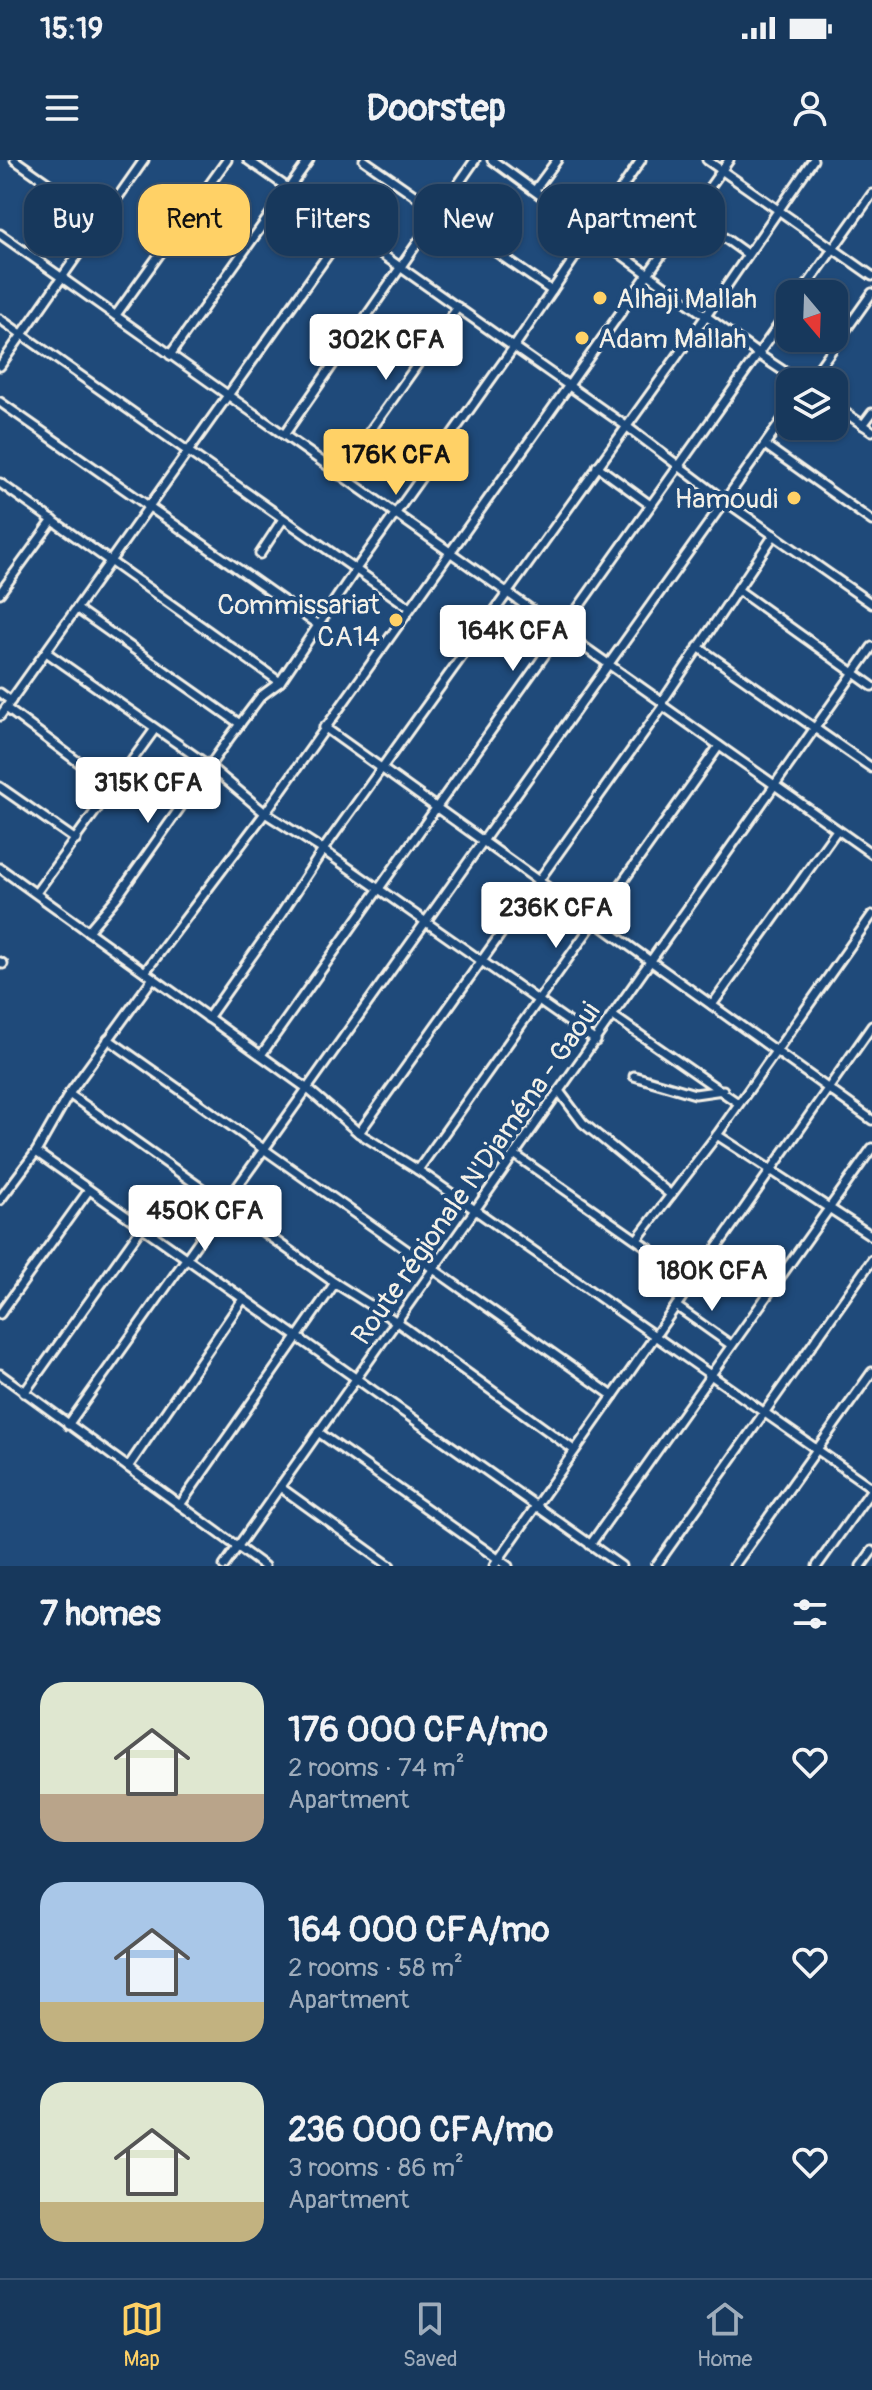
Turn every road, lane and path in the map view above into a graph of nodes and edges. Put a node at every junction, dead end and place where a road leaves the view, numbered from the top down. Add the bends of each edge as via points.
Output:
1 (15, 160) edge
2 (144, 160) edge
3 (227, 160) edge
4 (248, 160) edge
5 (309, 160) edge
6 (364, 160) edge
7 (475, 160) edge
8 (492, 160) edge
9 (557, 160) edge
10 (641, 160) edge
11 (707, 160) edge
12 (729, 160) edge
13 (813, 160) edge
14 (722, 171) junction
15 (49, 184) edge
16 (281, 184) edge
17 (292, 184) edge
18 (458, 184) edge
19 (624, 184) edge
20 (712, 184) edge
21 (535, 190) junction
22 (122, 192) edge
23 (538, 192) edge
24 (414, 194) edge
25 (872, 194) edge
26 (776, 211) junction
27 (266, 220) edge
28 (0, 234) edge
29 (725, 238) edge
30 (414, 248) edge
31 (833, 249) junction
32 (747, 254) junction
33 (78, 256) edge
34 (327, 256) edge
35 (386, 256) edge
36 (502, 256) edge
37 (575, 256) edge
38 (624, 256) edge
39 (659, 256) edge
40 (402, 267) junction
41 (647, 273) junction
42 (872, 276) edge
43 (63, 279) junction
44 (811, 280) edge
45 (552, 291) junction
46 (872, 293) edge
47 (458, 307) junction
48 (116, 315) junction
49 (706, 316) junction
50 (0, 319) edge
51 (776, 329) edge
52 (23, 335) junction
53 (514, 347) junction
54 (758, 354) junction
55 (170, 355) junction
56 (0, 366) edge
57 (779, 368) edge
58 (819, 368) edge
59 (567, 385) junction
60 (228, 396) junction
61 (0, 402) edge
62 (872, 413) edge
63 (848, 415) edge
64 (863, 425) junction
65 (626, 426) junction
66 (776, 429) edge
67 (872, 431) edge
68 (284, 435) junction
69 (765, 445) junction
70 (187, 453) junction
71 (597, 466) junction
72 (678, 466) junction
73 (339, 475) junction
74 (0, 483) edge
75 (725, 501) junction
76 (649, 504) junction
77 (150, 506) junction
78 (872, 509) edge
79 (396, 516) junction
80 (283, 519) junction
81 (869, 519) edge
82 (53, 520) junction
83 (774, 535) junction
84 (450, 553) junction
85 (260, 554) dead end
86 (112, 561) junction
87 (356, 569) junction
88 (738, 590) junction
89 (0, 593) edge
90 (508, 595) junction
91 (872, 604) edge
92 (409, 607) junction
93 (77, 609) junction
94 (318, 625) junction
95 (561, 632) junction
96 (698, 647) junction
97 (872, 647) edge
98 (46, 652) junction
99 (608, 665) junction
100 (854, 673) junction
101 (280, 682) junction
102 (872, 686) edge
103 (0, 693) edge
104 (11, 701) junction
105 (663, 704) junction
106 (6, 708) junction
107 (0, 716) edge
108 (240, 724) junction
109 (324, 727) junction
110 (815, 728) junction
111 (155, 729) junction
112 (719, 746) junction
113 (208, 765) junction
114 (872, 768) edge
115 (382, 769) junction
116 (774, 785) junction
117 (0, 787) edge
118 (113, 788) junction
119 (437, 808) junction
120 (265, 813) junction
121 (837, 830) junction
122 (76, 840) junction
123 (482, 841) junction
124 (323, 850) junction
125 (872, 854) edge
126 (0, 868) edge
127 (540, 881) junction
128 (379, 890) junction
129 (36, 893) junction
130 (872, 915) edge
131 (596, 920) junction
132 (425, 921) junction
133 (88, 931) junction
134 (651, 961) junction
135 (482, 962) junction
136 (145, 972) junction
137 (153, 978) junction
138 (539, 1001) junction
139 (712, 1005) junction
140 (613, 1016) junction
141 (208, 1018) junction
142 (872, 1026) edge
143 (108, 1039) junction
144 (596, 1041) junction
145 (777, 1051) junction
146 (261, 1055) junction
147 (634, 1076) dead end
148 (828, 1086) junction
149 (309, 1090) junction
150 (723, 1090) junction
151 (559, 1091) junction
152 (69, 1094) junction
153 (738, 1103) junction
154 (872, 1120) edge
155 (359, 1133) junction
156 (717, 1135) junction
157 (872, 1148) edge
158 (264, 1150) junction
159 (36, 1152) junction
160 (514, 1154) junction
161 (418, 1170) junction
162 (772, 1171) junction
163 (89, 1190) junction
164 (671, 1195) junction
165 (0, 1200) edge
166 (227, 1205) junction
167 (830, 1208) junction
168 (474, 1211) junction
169 (142, 1227) junction
170 (872, 1236) edge
171 (638, 1238) junction
172 (188, 1260) junction
173 (872, 1260) edge
174 (433, 1269) junction
175 (694, 1280) junction
176 (335, 1283) junction
177 (243, 1299) junction
178 (676, 1306) junction
179 (0, 1314) edge
180 (397, 1322) junction
181 (655, 1336) junction
182 (297, 1338) junction
183 (731, 1345) junction
184 (872, 1372) edge
185 (0, 1374) edge
186 (710, 1375) junction
187 (355, 1379) junction
188 (24, 1393) junction
189 (613, 1396) junction
190 (763, 1413) junction
191 (68, 1425) junction
192 (318, 1432) junction
193 (574, 1450) junction
194 (816, 1450) junction
195 (128, 1467) junction
196 (280, 1487) junction
197 (872, 1489) edge
198 (180, 1505) junction
199 (535, 1506) junction
200 (590, 1545) junction
201 (238, 1547) junction
202 (872, 1551) edge
203 (496, 1563) edge
204 (224, 1566) edge
205 (264, 1566) edge
206 (390, 1566) edge
207 (508, 1566) edge
208 (621, 1566) edge
209 (656, 1566) edge
210 (734, 1566) edge
211 (817, 1566) edge
212 (862, 1566) edge

1 - 15 street
2 - 22 street
3 - 48 street
4 - 16 street
5 - 17 street
6 - 24 street
7 - 18 street
8 - 21 street
9 - 21 street
10 - 19 street
11 - 14 street
12 - 14 street
13 - 26 street
14 - 20 street
14 - 26 street
21 - 23 street
25 - 31 street
26 - 31 street
26 - 32 street
27 - 55 street
28 - 43 street
29 - 32 street
30 - 40 street
31 - 42 street
31 - 44 street
32 - 49 street
33 - 43 street
34 - 60 street
35 - 40 street
36 - 45 street
37 - 45 street
38 - 41 street
39 - 41 street
40 - 47 street
40 - 68 street
41 - 49 street
41 - 59 street
43 - 48 street
43 - 52 street
45 - 53 street
46 - 58 street
47 - 53 street
47 - 73 street
48 - 55 street
49 - 54 street
49 - 65 street
50 - 52 street
51 - 54 street
52 - 56 street
52 - 70 street
53 - 59 street
53 - 79 street
54 - 57 street
54 - 72 street
55 - 60 street
59 - 65 street
59 - 84 street
60 - 68 street
60 - 70 street
61 - 77 street
62 - 64 street
63 - 64 street
64 - 67 street
65 - 71 street
65 - 72 street
66 - 69 street
68 - 73 street
69 - 75 street
69 - 81 street
70 - 77 street
70 - 80 street
71 - 76 street
71 - 90 street
72 - 75 street
72 - 76 street
73 - 79 street
74 - 82 street
75 - 83 street
75 - 99 street
76 - 95 street
77 - 86 street
77 - 94 street
78 - 81 street
79 - 84 street
79 - 87 street
80 - 85 street
80 - 87 street
82 - 86 street
82 - 89 street
83 - 88 street
83 - 91 street
84 - 90 street
84 - 92 street
86 - 93 street
86 - 101 street
87 - 92 street
87 - 94 street
88 - 96 street
88 - 100 street
90 - 95 street
90 - 115 street
92 - 109 street
93 - 98 street
93 - 108 street
94 - 101 street
95 - 99 street
95 - 119 street
96 - 105 street
96 - 110 street
97 - 100 street, Route régionale N'Djaména - Gaoui
98 - 104 street
98 - 111 street
99 - 105 street
99 - 123 street
100 - 102 street
100 - 110 street, Route régionale N'Djaména - Gaoui
101 - 108 street via 261,696
103 - 104 street
104 - 106 street
105 - 112 street
105 - 127 street
106 - 107 street
106 - 118 street
108 - 113 street
109 - 115 street
109 - 120 street
110 - 114 street
110 - 116 street, Route régionale N'Djaména - Gaoui
111 - 113 street
111 - 118 street
112 - 116 street
112 - 131 street
113 - 120 street
113 - 133 street
115 - 119 street
115 - 124 street
116 - 121 street
116 - 134 street, Route régionale N'Djaména - Gaoui
117 - 122 street
118 - 122 street
119 - 123 street
119 - 128 street
120 - 124 street
120 - 136 street
121 - 125 street
121 - 139 street
122 - 129 street
123 - 127 street
123 - 132 street
124 - 128 street
124 - 141 street
126 - 129 street
127 - 131 street
127 - 135 street
128 - 132 street
128 - 146 street
129 - 133 street
130 - 145 street
131 - 134 street
131 - 138 street
132 - 135 street
132 - 149 street
133 - 136 street
134 - 139 street
134 - 140 street, Route régionale N'Djaména - Gaoui
135 - 138 street
135 - 155 street
136 - 137 street
137 - 141 street
137 - 143 street
138 - 144 street
138 - 161 street
139 - 145 street
140 - 144 street, Route régionale N'Djaména - Gaoui
140 - 150 street
141 - 146 street
142 - 148 street
143 - 152 street
143 - 158 street
144 - 151 street, Route régionale N'Djaména - Gaoui
145 - 148 street
145 - 153 street
146 - 149 street
147 - 150 street via 695,1094
148 - 154 street
148 - 162 street
149 - 155 street
149 - 158 street
150 - 153 street
151 - 160 street, Route régionale N'Djaména - Gaoui
151 - 164 street via 583,1123
152 - 159 street
152 - 166 street
153 - 156 street
155 - 161 street
156 - 162 street
156 - 164 street
157 - 167 street
158 - 166 street
158 - 174 street
159 - 163 street
159 - 165 street
160 - 168 street, Route régionale N'Djaména - Gaoui
160 - 171 street
161 - 168 street
162 - 167 street
162 - 175 street
163 - 169 street
163 - 179 street
164 - 171 street
166 - 172 street
166 - 176 street
167 - 170 street
167 - 183 street
168 - 174 street, Route régionale N'Djaména - Gaoui
168 - 181 street
169 - 172 street
169 - 188 street
171 - 175 street
172 - 177 street
172 - 191 street
173 - 190 street
174 - 180 street, Route régionale N'Djaména - Gaoui
174 - 189 street
175 - 178 street
176 - 180 street
176 - 182 street
177 - 182 street
177 - 195 street
178 - 181 street
178 - 183 street
180 - 187 street, Route régionale N'Djaména - Gaoui
180 - 193 street
181 - 186 street
181 - 189 street
182 - 187 street
182 - 198 street
183 - 186 street
184 - 194 street
185 - 188 street
186 - 190 street
186 - 200 street
187 - 192 street, Route régionale N'Djaména - Gaoui
187 - 199 street
188 - 191 street
189 - 193 street
190 - 194 street
190 - 209 street
191 - 195 street
192 - 196 street, Route régionale N'Djaména - Gaoui
192 - 203 street
193 - 199 street
194 - 197 street
194 - 210 street
195 - 198 street
196 - 201 street, Route régionale N'Djaména - Gaoui
196 - 206 street
197 - 211 street
198 - 201 street
199 - 200 street
199 - 203 street
200 - 208 street
201 - 204 street, Route régionale N'Djaména - Gaoui
201 - 205 street
202 - 212 street
203 - 207 street

